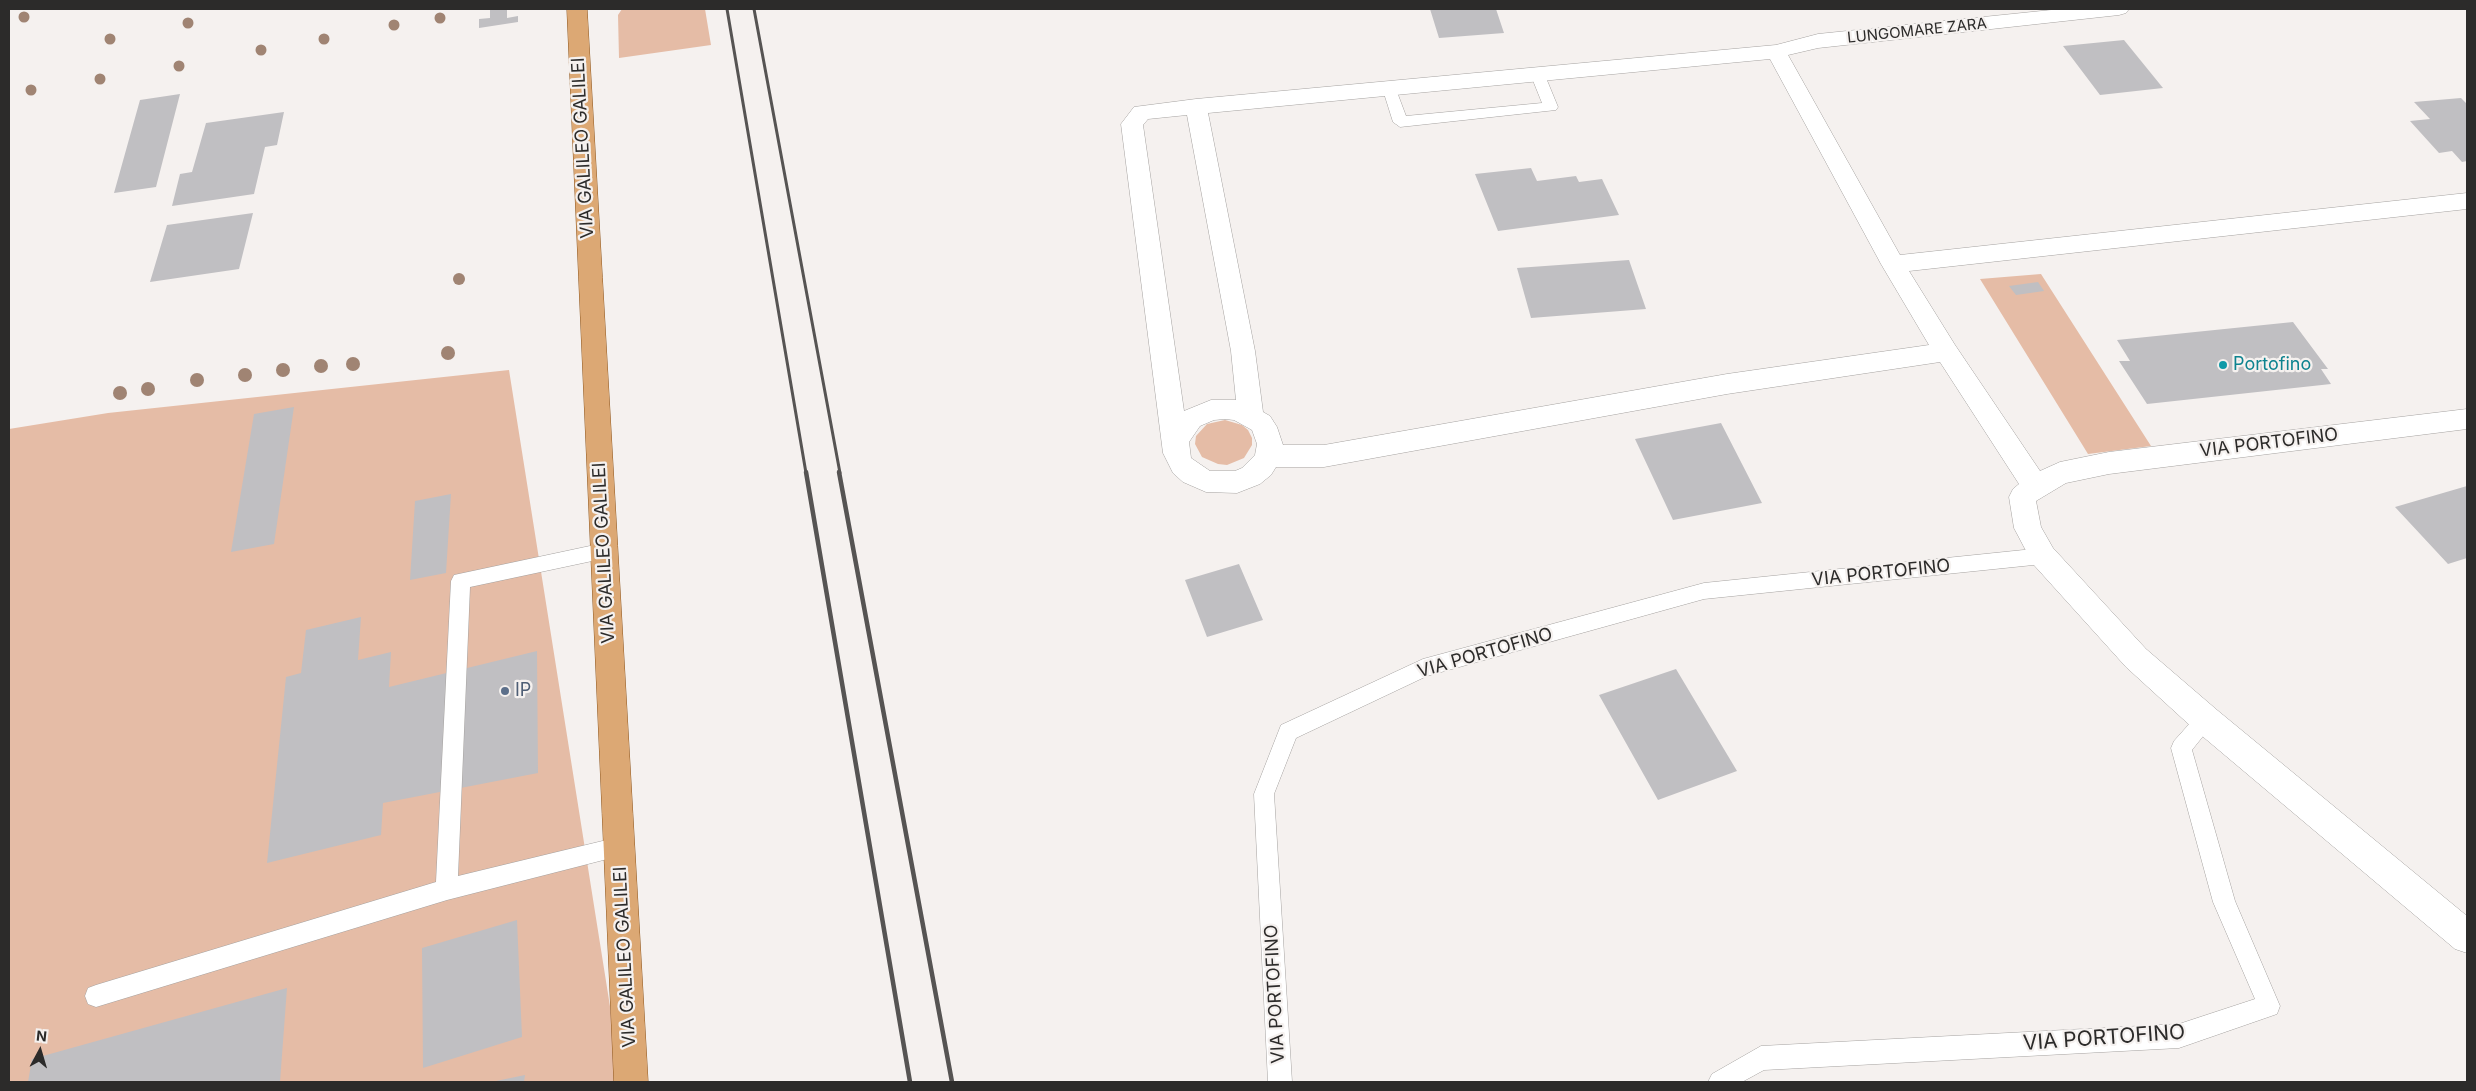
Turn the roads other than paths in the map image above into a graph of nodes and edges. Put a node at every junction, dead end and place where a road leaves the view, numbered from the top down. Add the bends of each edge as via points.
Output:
1 (2119, 9) edge
2 (577, 16) edge
3 (1776, 52) junction
4 (1536, 73) junction
5 (1389, 87) junction
6 (1196, 106) junction
7 (2467, 201) edge
8 (1893, 264) junction
9 (1946, 352) junction
10 (1251, 416) junction
11 (2467, 419) edge
12 (1176, 450) junction
13 (1268, 456) junction
14 (2035, 486) junction
15 (604, 551) junction
16 (2043, 556) junction
17 (2206, 720) junction
18 (619, 847) junction
19 (447, 889) junction
20 (2467, 937) edge
21 (96, 996) dead end
22 (631, 1082) edge
23 (1280, 1082) edge
24 (1720, 1082) edge

1 - 3 street, LUNGOMARE ZARA via 1818,41
2 - 15 main road, VIA GALILEO GALILEI
3 - 4 street, LUNGOMARE ZARA
3 - 8 street
4 - 5 street, LUNGOMARE ZARA
4 - 5 lane via 1551,107 1400,122
5 - 6 street, LUNGOMARE ZARA
6 - 10 street via 1243,351
6 - 12 street, LUNGOMARE ZARA via 1142,112 1132,124
7 - 8 street
8 - 9 street
9 - 13 street via 1727,384 1324,456
9 - 14 street
10 - 12 street via 1239,410 1225,409 1198,414 1180,431
10 - 13 street via 1268,434
11 - 14 street, VIA PORTOFINO via 2109,463 2060,473
12 - 13 street via 1182,465 1192,474 1206,481 1221,483 1237,482 1251,476 1262,467
14 - 16 street via 2022,497 2028,528
15 - 18 main road, VIA GALILEO GALILEI
15 - 19 lane via 461,581
16 - 17 street via 2136,658
16 - 23 lane, VIA PORTOFINO via 1704,592 1423,668 1288,732 1264,794
17 - 20 street
17 - 24 lane, VIA PORTOFINO via 2181,748 2224,902 2269,1006 2179,1036 1761,1058
18 - 19 lane
18 - 22 main road, VIA GALILEO GALILEI
19 - 21 lane

